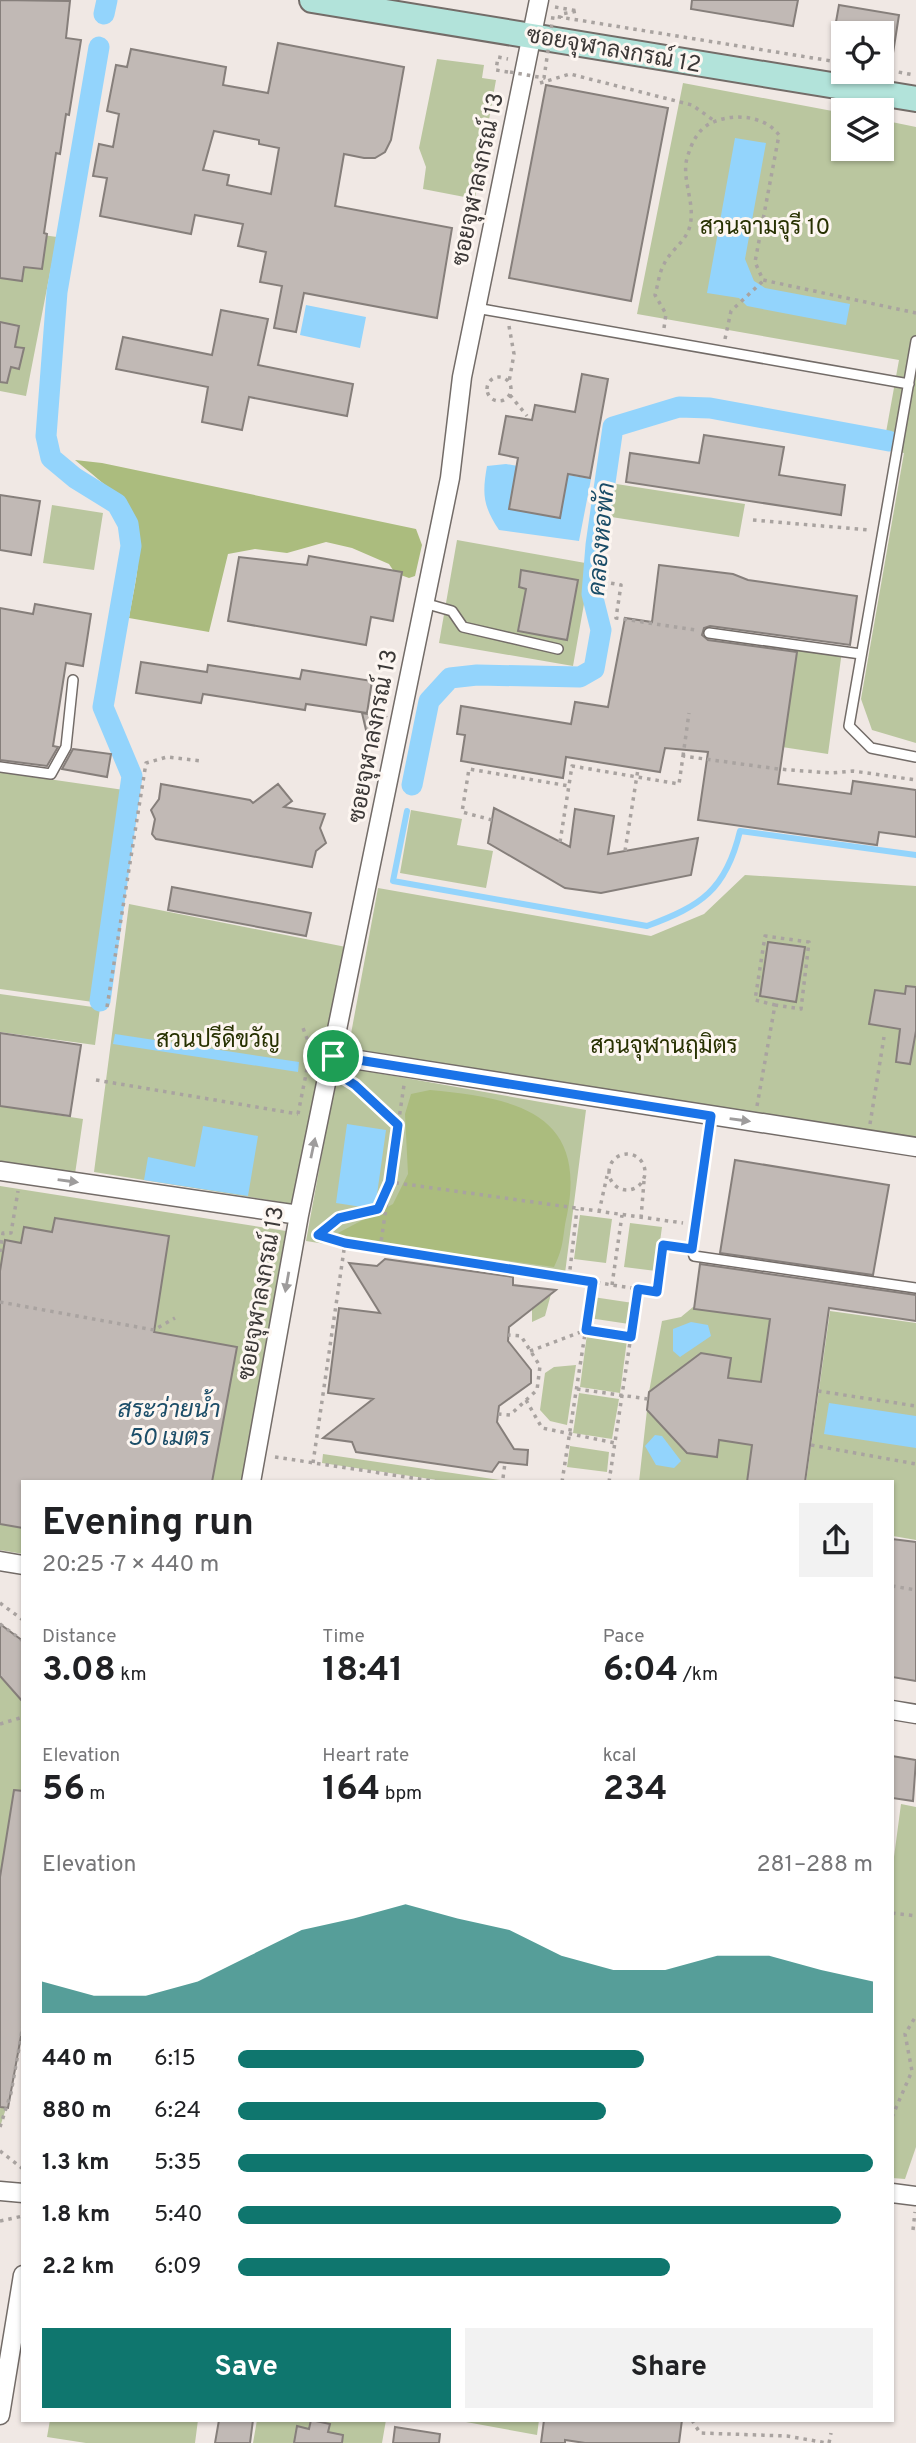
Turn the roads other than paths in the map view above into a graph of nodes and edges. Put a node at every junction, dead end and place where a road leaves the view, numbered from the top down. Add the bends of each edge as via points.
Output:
1 (312, 0) edge
2 (547, 3) edge
3 (531, 35) junction
4 (916, 99) edge
5 (475, 308) junction
6 (916, 341) edge
7 (909, 383) junction
8 (424, 603) junction
9 (709, 633) road end
10 (558, 649) dead end
11 (861, 654) junction
12 (73, 680) dead end
13 (916, 757) edge
14 (0, 767) edge
15 (332, 1063) junction
16 (711, 1116) junction
17 (916, 1147) edge
18 (0, 1171) edge
19 (301, 1223) junction
20 (916, 1288) edge
21 (251, 1480) edge
22 (0, 1561) edge
23 (21, 1565) edge
24 (894, 1710) edge
25 (916, 1714) edge
26 (0, 2191) edge
27 (21, 2193) edge
28 (894, 2193) edge
29 (916, 2196) edge
30 (21, 2287) edge
31 (0, 2415) edge

1 - 3 street, ซอยจุฬาลงกรณ์ 12
2 - 3 street, ซอยจุฬาลงกรณ์ 13
3 - 4 street, ซอยจุฬาลงกรณ์ 12
3 - 5 street, ซอยจุฬาลงกรณ์ 13
5 - 7 lane
5 - 8 street, ซอยจุฬาลงกรณ์ 13 via 450,478
6 - 7 lane
7 - 11 lane
8 - 10 lane via 452,611 463,627
8 - 15 street, ซอยจุฬาลงกรณ์ 13
9 - 11 lane
11 - 13 lane via 849,726 871,748
12 - 14 lane via 66,747 51,774
15 - 16 street via 407,1068
19 -> 15 street, ซอยจุฬาลงกรณ์ 13
16 -> 17 street
16 - 20 lane via 694,1256
18 -> 19 street
19 -> 21 street, ซอยจุฬาลงกรณ์ 13
22 - 23 street
24 - 25 street
26 - 27 street
28 - 29 street
30 - 31 street

